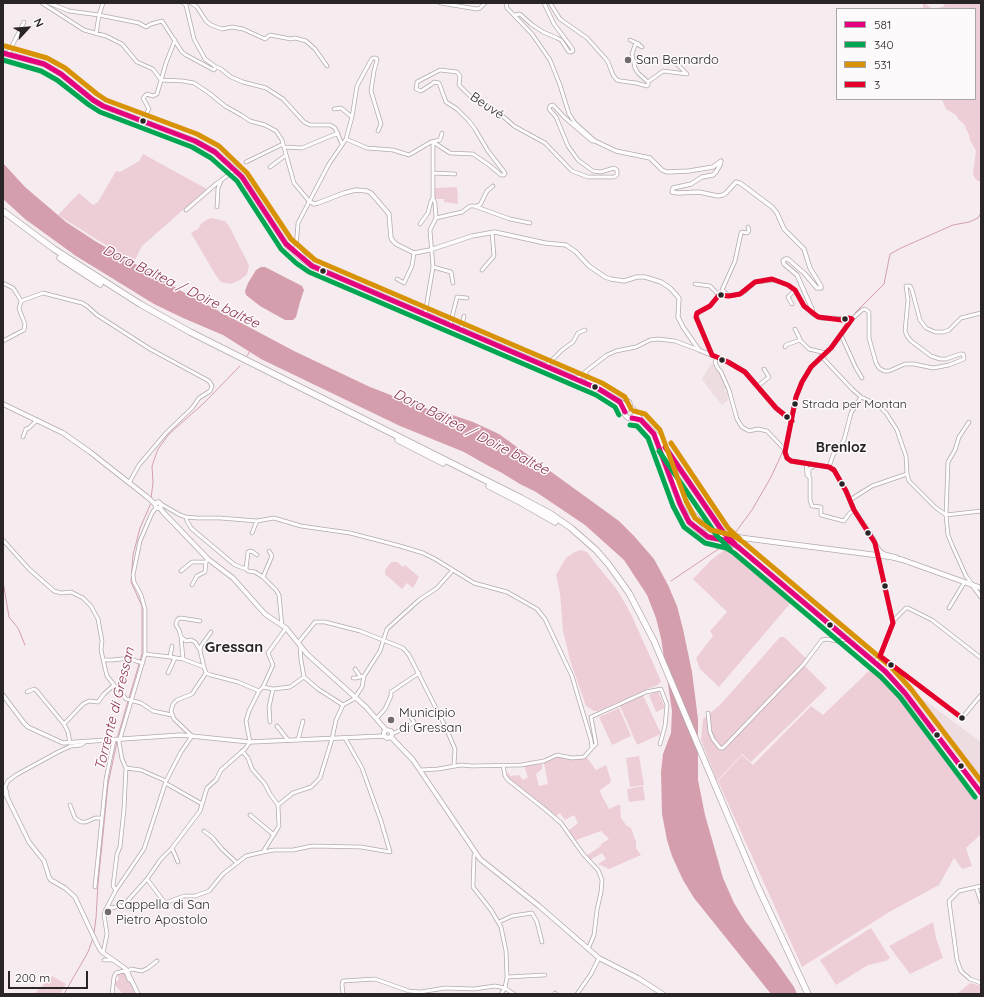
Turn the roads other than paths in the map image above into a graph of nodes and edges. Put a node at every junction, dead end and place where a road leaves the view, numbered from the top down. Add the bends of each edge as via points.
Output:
1 (46, 3) edge
2 (103, 3) edge
3 (183, 3) edge
4 (191, 3) edge
5 (440, 3) edge
6 (485, 3) edge
7 (506, 3) edge
8 (544, 3) edge
9 (550, 3) edge
10 (69, 11) junction
11 (99, 15) junction
12 (515, 15) junction
13 (66, 19) junction
14 (24, 22) dead end
15 (96, 34) junction
16 (176, 40) junction
17 (630, 40) dead end
18 (5, 54) edge
19 (669, 60) dead end
20 (327, 66) dead end
21 (216, 67) junction
22 (161, 80) junction
23 (648, 82) junction
24 (334, 109) dead end
25 (352, 117) junction
26 (142, 121) junction
27 (378, 131) dead end
28 (338, 133) junction
29 (442, 133) dead end
30 (346, 138) junction
31 (595, 140) junction
32 (433, 142) junction
33 (342, 144) junction
34 (283, 145) junction
35 (286, 155) junction
36 (246, 162) dead end
37 (270, 167) dead end
38 (235, 170) junction
39 (433, 173) junction
40 (455, 174) dead end
41 (221, 181) junction
42 (493, 186) dead end
43 (433, 198) junction
44 (309, 201) junction
45 (474, 206) junction
46 (217, 207) dead end
47 (186, 210) dead end
48 (3, 211) edge
49 (3, 216) edge
50 (436, 218) junction
51 (530, 223) dead end
52 (420, 224) dead end
53 (748, 228) dead end
54 (492, 232) junction
55 (431, 249) junction
56 (414, 253) junction
57 (304, 261) junction
58 (444, 266) dead end
59 (433, 267) junction
60 (442, 270) junction
61 (482, 270) dead end
62 (397, 279) dead end
63 (3, 283) edge
64 (453, 283) dead end
65 (694, 284) dead end
66 (795, 290) junction
67 (719, 295) junction
68 (729, 296) junction
69 (467, 298) dead end
70 (21, 301) junction
71 (792, 304) dead end
72 (981, 313) edge
73 (425, 314) junction
74 (813, 314) junction
75 (464, 316) dead end
76 (852, 319) junction
77 (450, 325) junction
78 (794, 329) dead end
79 (461, 330) junction
80 (585, 330) dead end
81 (841, 335) junction
82 (800, 340) junction
83 (3, 341) edge
84 (785, 347) dead end
85 (699, 350) junction
86 (825, 352) junction
87 (712, 355) junction
88 (821, 356) junction
89 (717, 357) junction
90 (546, 366) junction
91 (764, 369) dead end
92 (586, 373) junction
93 (862, 378) dead end
94 (576, 379) junction
95 (758, 386) junction
96 (861, 397) junction
97 (620, 402) junction
98 (3, 404) edge
99 (630, 408) junction
100 (625, 412) junction
101 (635, 412) junction
102 (632, 418) junction
103 (37, 420) junction
104 (641, 420) junction
105 (791, 420) junction
106 (969, 422) dead end
107 (653, 433) junction
108 (23, 437) dead end
109 (785, 450) junction
110 (806, 464) junction
111 (816, 465) junction
112 (829, 467) junction
113 (907, 474) junction
114 (810, 478) junction
115 (129, 483) junction
116 (850, 500) junction
117 (158, 506) junction
118 (854, 510) junction
119 (981, 511) edge
120 (946, 515) junction
121 (186, 517) junction
122 (257, 522) junction
123 (252, 533) dead end
124 (726, 539) junction
125 (3, 540) edge
126 (732, 542) joint
127 (876, 546) junction
128 (738, 547) junction
129 (269, 552) dead end
130 (257, 555) dead end
131 (878, 555) junction
132 (207, 560) junction
133 (904, 560) junction
134 (246, 569) junction
135 (454, 570) junction
136 (180, 571) dead end
137 (263, 577) junction
138 (964, 582) junction
139 (192, 585) dead end
140 (972, 585) junction
141 (981, 588) edge
142 (981, 596) edge
143 (949, 608) dead end
144 (200, 621) dead end
145 (893, 621) junction
146 (284, 627) junction
147 (211, 632) dead end
148 (181, 637) junction
149 (848, 639) junction
150 (383, 640) junction
151 (299, 645) junction
152 (172, 646) dead end
153 (200, 650) junction
154 (145, 654) junction
155 (880, 656) junction
156 (170, 657) junction
157 (174, 658) junction
158 (981, 658) edge
159 (183, 659) junction
160 (102, 660) junction
161 (875, 662) junction
162 (143, 663) junction
163 (204, 667) junction
164 (355, 669) dead end
165 (168, 673) dead end
166 (206, 673) junction
167 (419, 673) junction
168 (360, 676) junction
169 (364, 676) junction
170 (304, 678) junction
171 (353, 678) dead end
172 (114, 686) junction
173 (263, 687) junction
174 (273, 689) junction
175 (260, 691) junction
176 (26, 692) dead end
177 (3, 695) edge
178 (981, 695) edge
179 (355, 697) junction
180 (131, 701) junction
181 (343, 705) junction
182 (708, 713) dead end
183 (172, 715) junction
184 (410, 716) dead end
185 (377, 718) junction
186 (303, 721) dead end
187 (270, 722) dead end
188 (64, 724) junction
189 (277, 726) dead end
190 (386, 730) junction
191 (392, 735) junction
192 (192, 736) junction
193 (384, 736) junction
194 (345, 738) junction
195 (332, 739) junction
196 (114, 740) junction
197 (120, 740) junction
198 (288, 740) junction
199 (298, 740) junction
200 (250, 742) junction
201 (84, 743) junction
202 (70, 744) junction
203 (660, 744) dead end
204 (592, 748) junction
205 (242, 751) junction
206 (454, 765) junction
207 (503, 765) junction
208 (126, 768) junction
209 (420, 770) junction
210 (166, 783) junction
211 (3, 789) edge
212 (981, 793) edge
213 (7, 797) junction
214 (202, 804) junction
215 (70, 805) dead end
216 (278, 805) junction
217 (250, 815) dead end
218 (727, 816) junction
219 (102, 818) junction
220 (204, 831) dead end
221 (274, 835) junction
222 (172, 848) junction
223 (263, 852) junction
224 (476, 853) junction
225 (178, 862) dead end
226 (237, 863) junction
227 (148, 879) junction
228 (981, 886) edge
229 (95, 887) dead end
230 (976, 887) junction
231 (116, 890) junction
232 (981, 902) edge
233 (165, 903) junction
234 (107, 907) junction
235 (122, 907) junction
236 (499, 922) junction
237 (542, 942) dead end
238 (588, 949) junction
239 (103, 953) junction
240 (599, 958) junction
241 (104, 960) dead end
242 (112, 960) junction
243 (157, 961) dead end
244 (128, 971) junction
245 (544, 975) dead end
246 (507, 977) junction
247 (131, 980) junction
248 (981, 983) edge
249 (504, 988) junction
250 (112, 994) edge
251 (138, 994) edge
252 (343, 994) edge
253 (501, 994) edge
254 (514, 994) edge
255 (577, 994) edge
256 (663, 994) edge
257 (804, 994) edge
258 (808, 994) edge

1 - 10 street
1 - 13 street
2 - 11 street
3 - 21 street via 186,5 194,38 205,59
4 - 20 street via 197,7 206,21 222,29 243,29 265,39 270,35 306,41
5 - 6 street via 477,9
7 - 12 street via 507,8
8 - 12 street via 554,24 573,51 569,52 561,40 530,24 520,14
9 - 23 street via 560,19 587,38 605,58 617,80 646,86
10 - 11 street
10 - 13 street
11 - 15 street
11 - 16 street via 139,23 146,27 162,21
12 - 31 street via 550,60 569,114 575,123
13 - 15 street
14 - 18 street
15 - 22 street via 122,44 137,62 153,69
16 - 21 street via 186,56 214,70
16 - 22 street
17 - 23 street via 642,47 636,45 632,54 635,68
18 - 26 main road via 44,64 62,74 93,100
19 - 23 street via 687,74 663,71
21 - 28 street via 231,77 266,88 283,99 304,122 310,125 330,125
22 - 26 street via 156,96 147,94 144,98 149,109
22 - 34 street via 188,82 200,86 225,106 250,121 271,128 280,135
24 - 25 street via 341,108
25 - 27 street via 359,81 371,60 376,58 371,91 381,124
25 - 30 street
26 - 38 main road via 203,145
28 - 33 street
28 - 34 street via 302,148
29 - 32 street via 440,140
30 - 32 street via 367,148 393,150 405,155
30 - 33 street
31 - 32 street, Beuvé via 592,141 553,105 550,106 549,109 556,117 568,146 578,160 593,171 601,172 614,168 617,170 614,177 588,177 572,171 545,143 471,97 459,85 460,73 443,70 418,81 416,89 421,91 438,83 446,102 460,111 475,129 505,174 501,175 473,154 450,153
31 - 74 street via 616,151 650,158 667,172 713,167 721,162 713,175 673,188 672,191 718,196 726,193 736,182 772,207 784,229 804,249 810,268 821,286 817,288 788,258 783,261 797,274
32 - 39 street
33 - 44 street
34 - 35 street
34 - 36 street
35 - 37 street
35 - 44 street via 294,183
38 - 41 street
38 - 57 main road via 248,185 281,238
39 - 40 street
39 - 43 street
41 - 46 street
41 - 47 street
42 - 45 street via 487,191 480,205
43 - 50 street
43 - 52 street via 428,213
44 - 56 street via 314,204 356,190 367,191 389,214 393,241
44 - 57 street via 297,228 297,249 304,257
45 - 50 street via 462,212
45 - 51 street
48 - 218 highway via 73,262 164,318 520,498 571,528 596,550 629,593 654,641
49 - 218 highway via 79,271 158,319 520,502 551,519 595,552 635,610
50 - 55 street via 430,230
53 - 68 street via 747,233 741,233 735,261 722,290
54 - 55 street
54 - 61 street via 494,256
54 - 85 street via 566,245 589,266 611,279 624,281 645,277 665,284 679,298 678,317
55 - 56 street
55 - 59 street
56 - 62 street via 412,266 404,283
57 - 73 main road
58 - 60 street
59 - 60 street
59 - 73 street
60 - 64 street via 451,272
63 - 70 street via 13,288
65 - 67 street via 710,286
66 - 68 street via 768,279 755,282 743,293
66 - 71 street via 788,297
66 - 74 street via 804,306
67 - 68 street
67 - 87 street via 710,306 696,314
69 - 77 street via 457,297
70 - 83 street via 19,309 25,324 24,330
70 - 115 street via 43,293 87,306 150,348 209,381 212,386 139,464
72 - 76 street via 962,318 949,330 935,332 926,328 920,320 912,290 910,286 906,286 907,336 931,356 946,359 963,354 964,359 933,368 906,364 889,371 879,368 876,363 869,338 869,312 862,310
73 - 77 main road
74 - 76 street via 821,318
75 - 79 street
76 - 81 street
77 - 79 main road
78 - 82 street
79 - 90 main road
80 - 90 street via 578,333 573,342
81 - 86 street
81 - 93 street
82 - 84 street
82 - 86 street via 809,349
85 - 87 street
85 - 92 street via 675,341 650,340 607,355
86 - 88 street
87 - 89 street
88 - 96 street
88 - 105 street via 802,382
89 - 95 street via 745,372
89 - 109 street via 715,362 729,390 737,419 742,427 749,431 765,430
90 - 94 main road
91 - 95 street via 769,377
92 - 94 street
92 - 99 street via 588,380 629,401
94 - 97 main road via 604,391
95 - 105 street via 776,408
96 - 112 street via 851,413 844,440 833,455
96 - 113 street via 882,408 897,430 906,456
97 - 99 main road
97 - 100 main road
98 - 103 main road
99 - 100 main road
99 - 101 main road
100 - 102 main road via 626,416
101 - 102 main road
101 - 104 main road
102 - 104 main road
103 - 108 street via 26,429
103 - 115 main road via 63,433
104 - 107 main road
105 - 109 street
106 - 120 street via 948,462
107 - 124 main road
107 - 124 main road via 689,522 704,535 714,539
107 - 131 main road, bridge via 666,454 685,502 705,527 720,534 743,538
109 - 110 street via 785,455 791,461
110 - 111 street
110 - 114 street via 806,475
111 - 112 street
111 - 114 street via 809,469
112 - 116 street via 837,475
113 - 116 street via 872,486
113 - 120 street via 910,481
114 - 118 street via 810,500 812,506 821,507 821,515 844,521
115 - 117 main road
116 - 118 street
117 - 121 street
117 - 132 main road
117 - 154 street via 152,513 140,540 133,575 146,609
118 - 127 street
119 - 120 street
120 - 140 street via 952,546
121 - 122 street
121 - 134 street via 191,528 208,543 235,565
122 - 123 street
122 - 135 street via 274,518 301,526 356,534 423,553
124 - 126 main road
124 - 128 main road
125 - 160 street via 29,569 54,591 71,592 91,606 98,619
126 - 128 street
127 - 131 street
127 - 133 street via 885,554
128 - 149 street
129 - 137 street via 272,556
130 - 134 street via 248,552
131 - 133 main road
131 - 145 street
132 - 136 street via 192,562
132 - 139 street via 205,572 197,576
132 - 146 main road via 233,578 265,614
133 - 138 main road
134 - 137 street
135 - 150 street via 437,588 404,613 388,629
135 - 204 street via 474,583 507,592 537,610 545,619 572,676 592,740
137 - 146 street via 279,595
138 - 140 main road
138 - 143 street
140 - 141 main road
140 - 142 street
144 - 148 street via 178,619 176,625
145 - 155 street
145 - 158 street via 908,608 932,620
146 - 151 main road
146 - 173 street via 268,653 273,665
147 - 153 street
148 - 153 street via 186,641 195,642
148 - 159 street
149 - 161 street
149 - 182 street via 837,642 822,640 803,665 723,748 720,748 713,739
150 - 151 street via 342,625 315,622
150 - 167 street via 403,648
150 - 169 street via 380,651
151 - 170 street
151 - 179 main road
152 - 156 street
153 - 163 street
154 - 156 street
154 - 162 street
155 - 161 street
155 - 178 street via 962,718
156 - 157 street
157 - 159 street
157 - 165 street
159 - 163 street
160 - 162 street via 129,658
160 - 172 street via 107,676
161 - 212 street via 905,693
162 - 180 street
163 - 166 street
164 - 168 street
166 - 175 street
166 - 183 street via 192,694 173,704
167 - 185 street via 390,692 391,696 385,709
167 - 206 street via 454,749
168 - 169 street
168 - 171 street
169 - 179 street via 362,687
170 - 174 street via 290,687
170 - 181 street
172 - 180 street
172 - 188 street via 98,702 90,701 83,704
173 - 174 street
173 - 175 street
174 - 187 street via 269,707
175 - 200 street via 246,721
176 - 188 street via 36,690
177 - 202 street via 28,727
179 - 181 street
179 - 185 main road
180 - 183 street via 153,711
180 - 197 street
181 - 195 street via 336,720
183 - 192 street
184 - 191 street via 414,722
185 - 190 main road
186 - 199 street
188 - 202 street
189 - 198 street
190 - 191 main road via 390,730
190 - 193 main road
191 - 193 main road via 387,738
191 - 209 main road
192 - 197 street
192 - 200 street
192 - 210 street
193 - 194 street
194 - 195 street
194 - 223 street via 362,768 390,852 361,846 312,846
195 - 199 street
195 - 216 street via 320,778 311,787 293,793
196 - 197 street
196 - 201 street
196 - 219 street
197 - 208 street via 122,760
198 - 199 street
198 - 200 street
200 - 205 street
201 - 202 street
201 - 213 street via 58,752 16,775 5,787
203 - 204 street via 667,705 661,689 646,692 591,717 596,744
204 - 207 street via 584,757 557,755 544,761
205 - 214 street via 221,770 208,788
205 - 216 street
206 - 207 street
206 - 209 street
207 - 238 street via 508,780 561,823 598,870 602,880 601,892 594,935
208 - 210 street via 142,770
208 - 231 street via 120,847 113,886
209 - 224 main road
210 - 214 street
210 - 231 street via 144,848
211 - 213 street
213 - 239 street via 31,846 44,861 49,877 75,897 98,948
214 - 222 street via 200,811
215 - 219 street via 75,818 82,822
216 - 221 street via 279,826
217 - 221 street
218 - 257 highway via 756,889
218 - 258 highway
219 - 229 street
220 - 226 street
221 - 223 street
222 - 225 street
222 - 227 street
223 - 226 street via 246,856
224 - 236 street via 473,887
224 - 238 main road
226 - 233 street via 223,874 209,891
227 - 233 street
227 - 235 street
228 - 230 street
230 - 232 street
230 - 248 street via 959,891 949,901 957,960 961,971 970,979
231 - 234 street
233 - 235 street via 153,906 143,903 132,909
234 - 235 street
234 - 239 street via 104,915 106,934
236 - 237 street via 512,916 532,913
236 - 246 street via 506,951
238 - 240 main road
239 - 242 street
240 - 255 street
240 - 256 main road
241 - 242 street
242 - 244 street
243 - 244 street via 142,971
244 - 247 street
245 - 246 street
246 - 249 street
247 - 250 street via 124,970 116,973
247 - 251 street
249 - 252 street via 445,988 420,992 409,991 375,979 343,981
249 - 253 street
249 - 254 street

